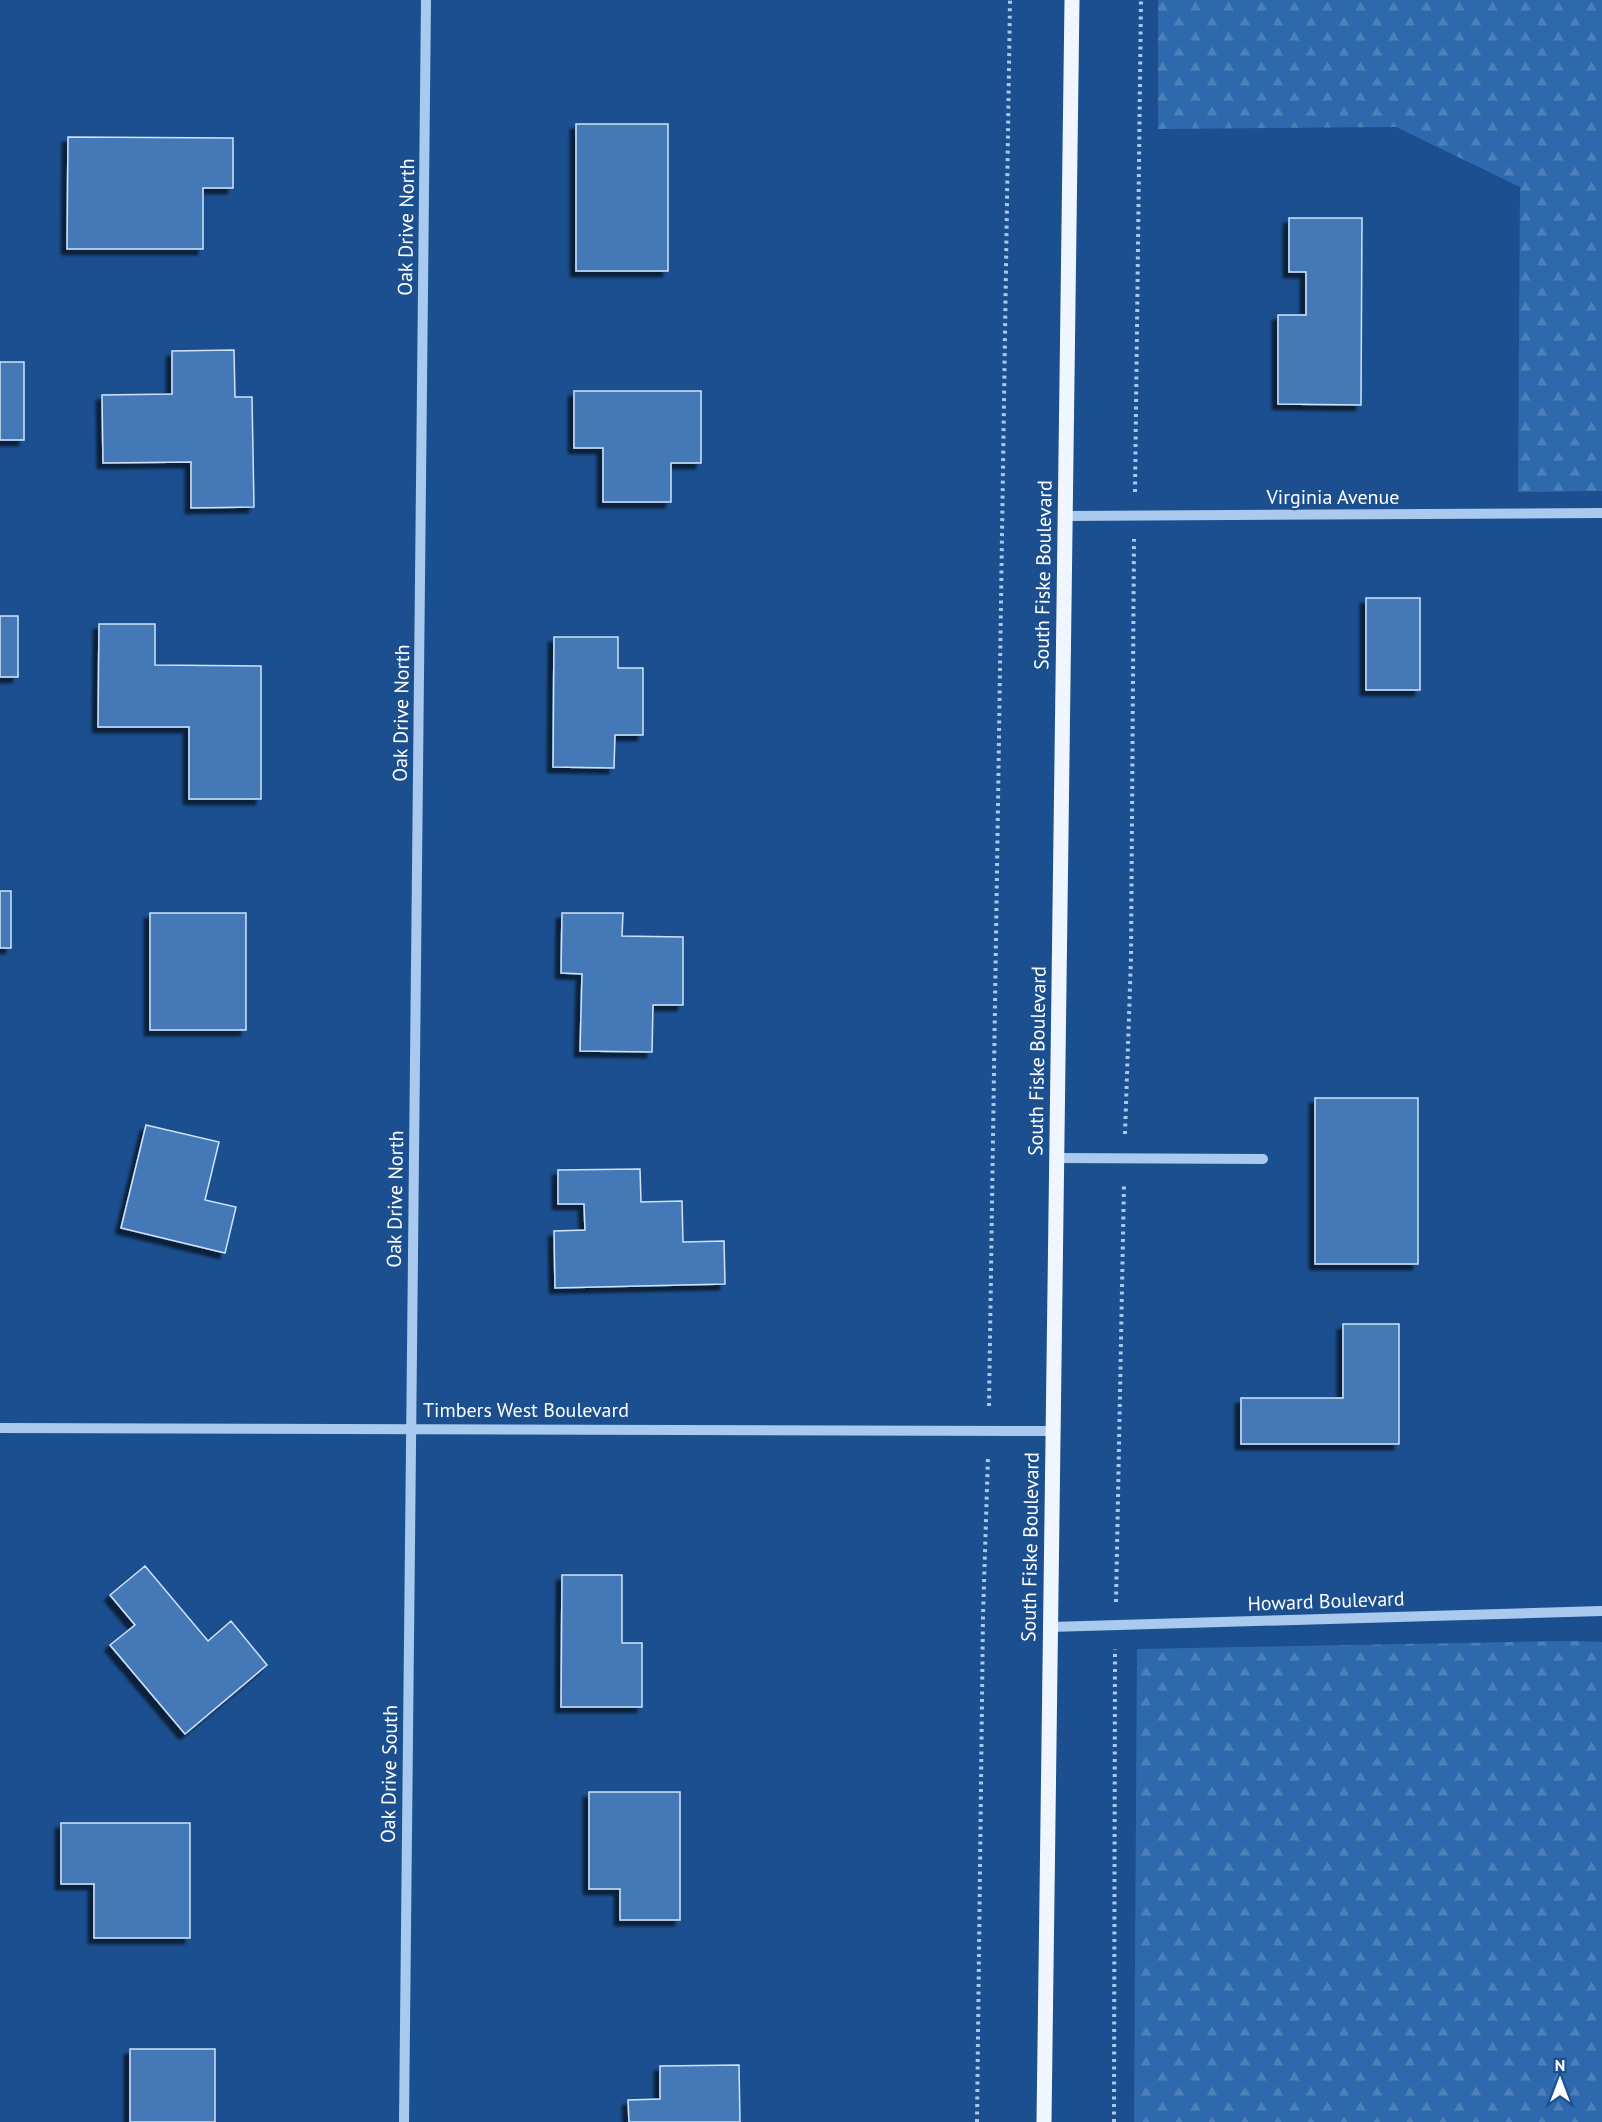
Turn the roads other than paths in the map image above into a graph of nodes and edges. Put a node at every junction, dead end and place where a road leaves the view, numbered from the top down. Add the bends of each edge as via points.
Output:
1 (426, 0) edge
2 (1072, 0) edge
3 (1602, 513) edge
4 (1065, 516) junction
5 (1056, 1158) junction
6 (1263, 1160) dead end
7 (411, 1427) junction
8 (0, 1428) edge
9 (1052, 1431) junction
10 (1602, 1611) edge
11 (1050, 1628) junction
12 (404, 2122) edge
13 (1044, 2122) edge

1 - 7 street, Oak Drive North
2 - 4 main road, South Fiske Boulevard
3 - 4 street, Virginia Avenue
4 - 5 main road, South Fiske Boulevard
5 - 6 street
5 - 9 main road, South Fiske Boulevard
7 - 8 street, Timbers West Boulevard
7 - 9 street, Timbers West Boulevard
7 - 12 street, Oak Drive South
9 - 11 main road, South Fiske Boulevard
10 - 11 street, Howard Boulevard
11 - 13 main road, South Fiske Boulevard

